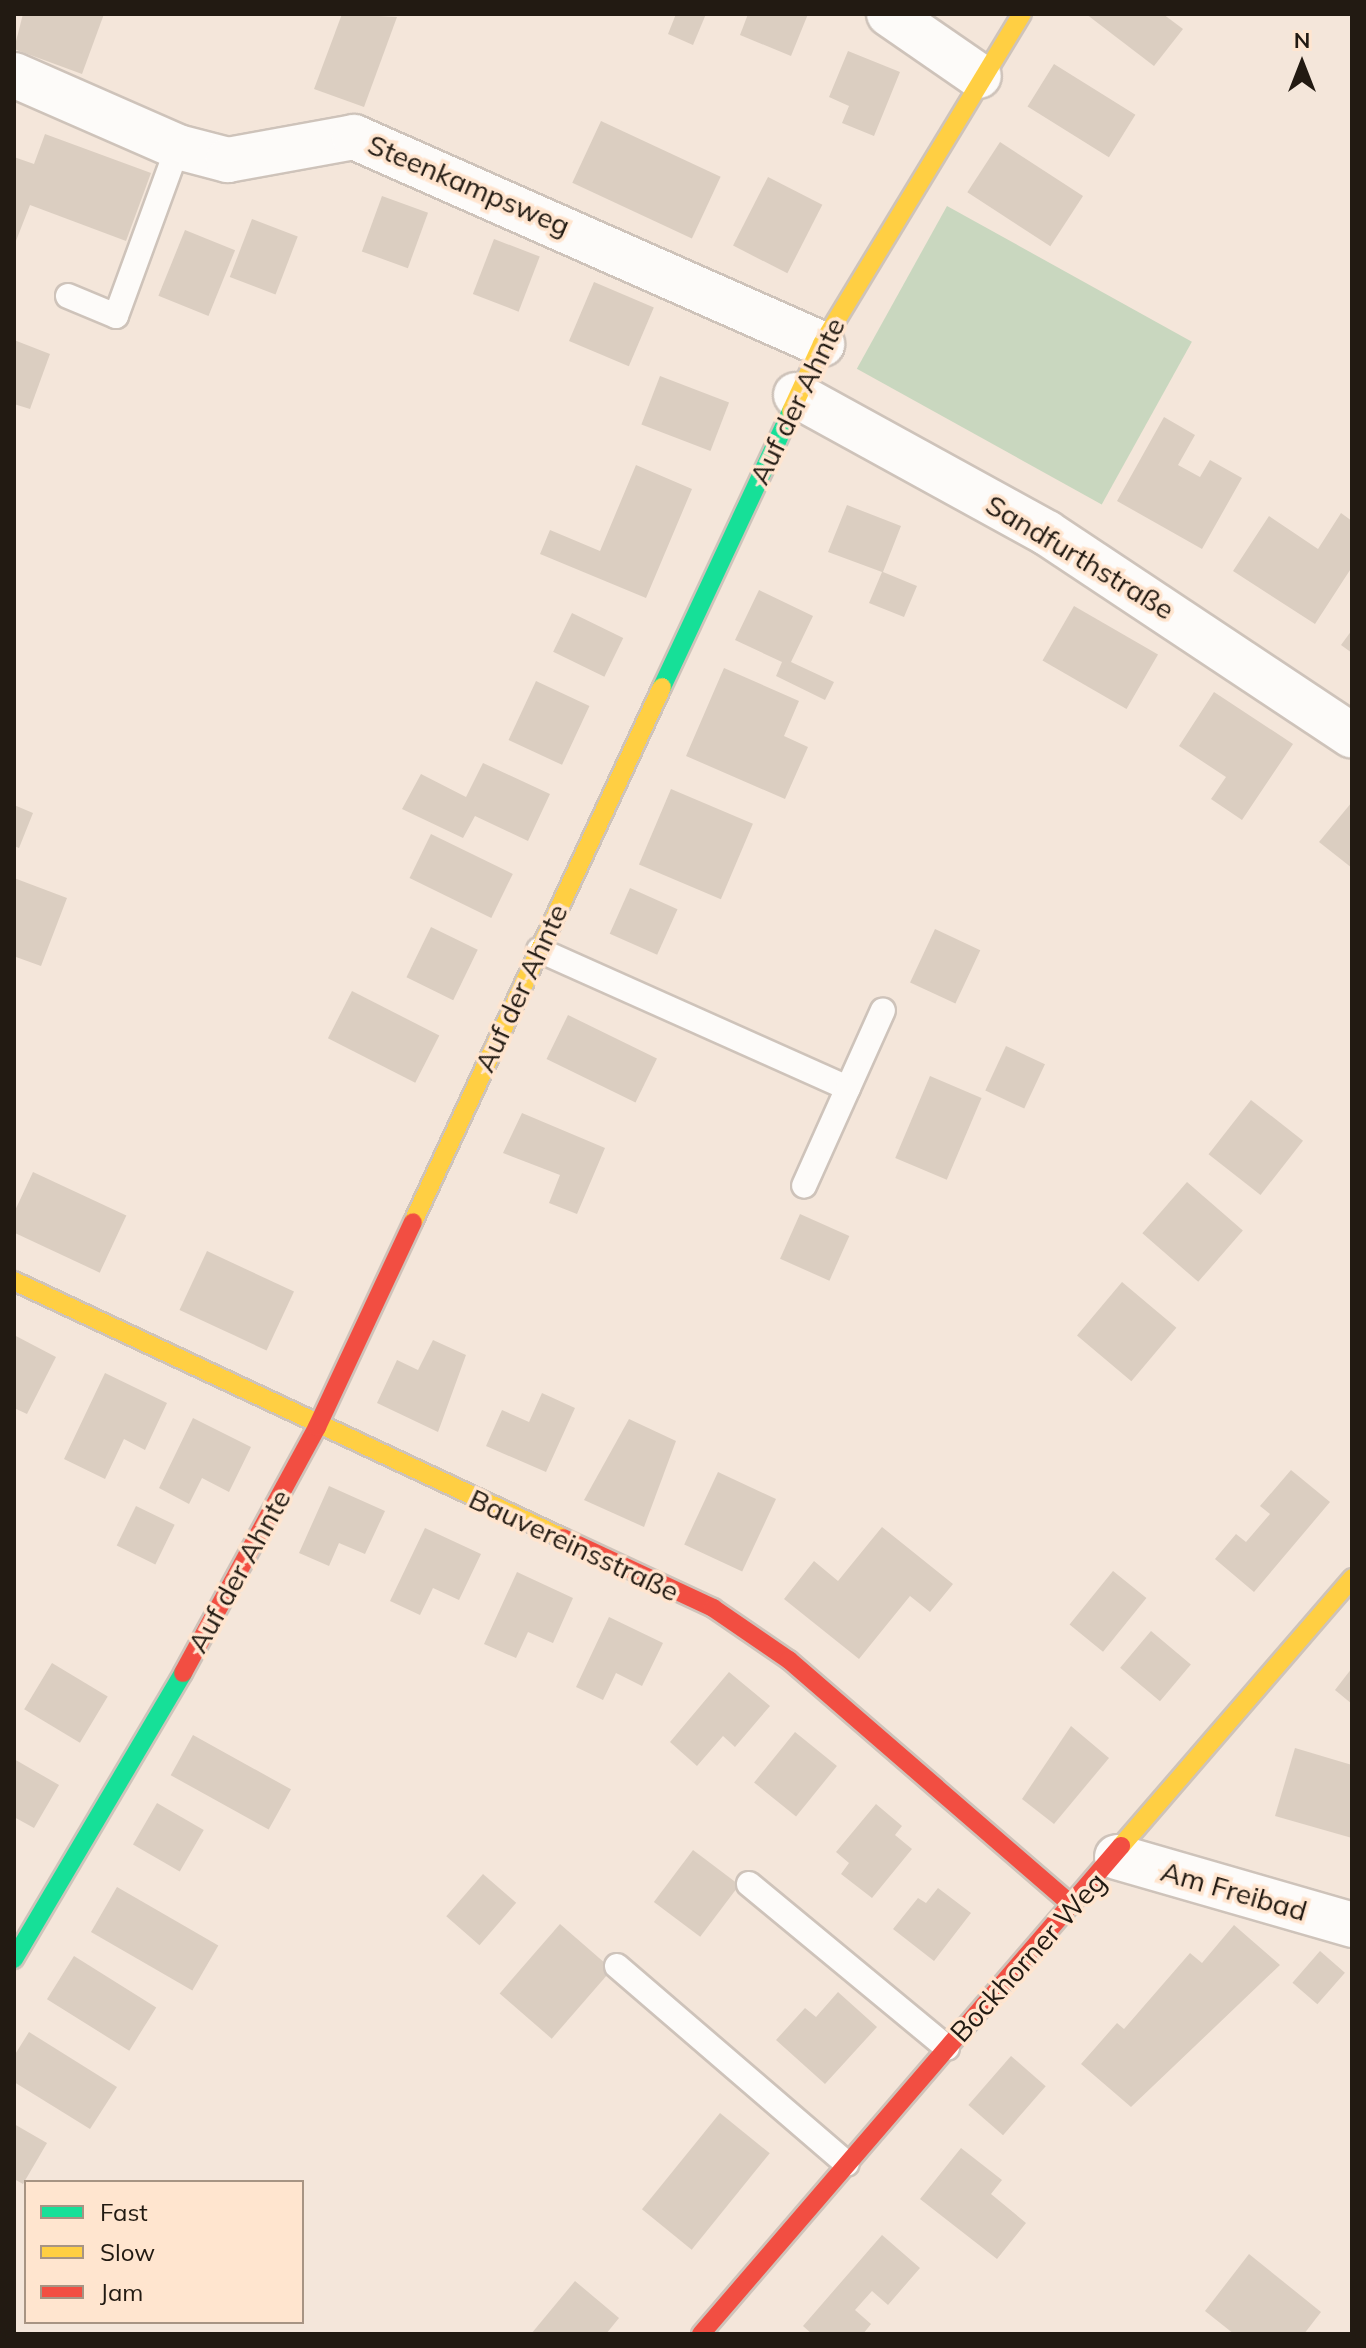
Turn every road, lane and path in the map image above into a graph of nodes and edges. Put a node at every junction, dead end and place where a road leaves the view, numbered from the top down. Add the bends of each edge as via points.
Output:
1 (889, 14) edge
2 (1022, 14) edge
3 (14, 75) edge
4 (979, 76) junction
5 (178, 147) junction
6 (68, 296) dead end
7 (822, 344) junction
8 (796, 395) junction
9 (1352, 736) edge
10 (539, 950) junction
11 (883, 1010) dead end
12 (848, 1088) junction
13 (804, 1186) dead end
14 (14, 1281) edge
15 (317, 1427) junction
16 (1352, 1578) edge
17 (1117, 1857) junction
18 (749, 1884) dead end
19 (1072, 1905) junction
20 (1352, 1925) edge
21 (14, 1959) edge
22 (617, 1966) dead end
23 (947, 2048) junction
24 (847, 2164) junction
25 (701, 2334) edge

1 - 4 street
2 - 4 street, Auf der Ahnte
3 - 5 street, Steenkampsweg
4 - 7 street, Auf der Ahnte
5 - 6 lane via 116,316
5 - 7 street, Steenkampsweg via 228,160 354,137
7 - 8 street, Auf der Ahnte
8 - 9 street, Sandfurthstraße via 1047,533
8 - 10 street, Auf der Ahnte
10 - 12 lane
10 - 15 street, Auf der Ahnte
11 - 12 lane
12 - 13 lane
14 - 15 street, Bauvereinsstraße
15 - 19 street, Bauvereinsstraße via 713,1608 789,1660
15 - 21 street, Auf der Ahnte via 154,1727
16 - 17 street, Bockhorner Weg
17 - 19 street, Bockhorner Weg
17 - 20 street, Am Freibad
18 - 23 lane
19 - 23 street, Bockhorner Weg
22 - 24 lane
23 - 24 street, Bockhorner Weg
24 - 25 street, Bockhorner Weg

